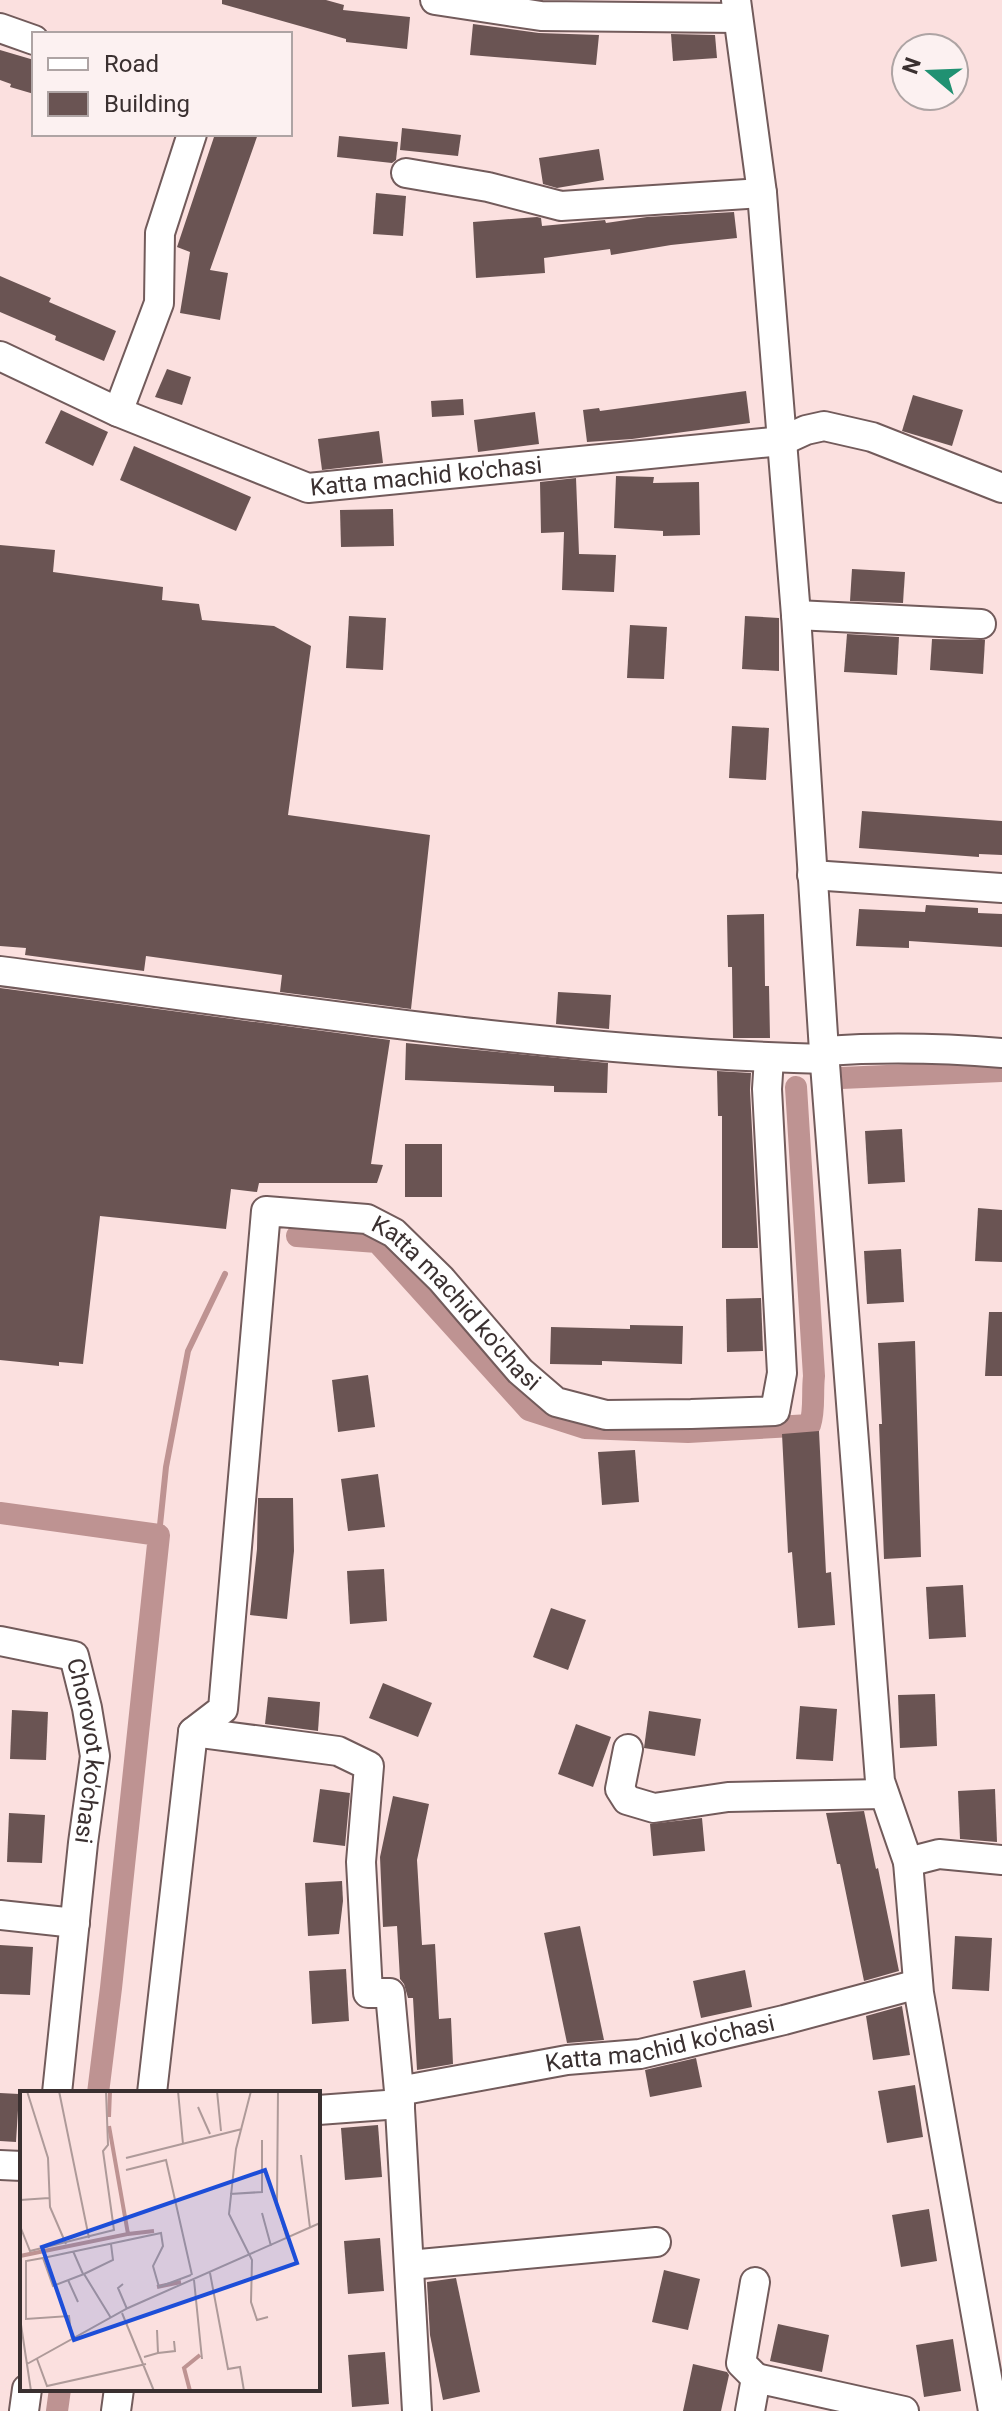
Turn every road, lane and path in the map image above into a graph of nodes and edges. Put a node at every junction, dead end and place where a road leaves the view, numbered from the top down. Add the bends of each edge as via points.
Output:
1 (435, 0) edge
2 (737, 9) edge
3 (0, 28) edge
4 (32, 39) edge
5 (191, 136) edge
6 (406, 173) dead end
7 (762, 193) junction
8 (0, 356) edge
9 (118, 412) junction
10 (782, 441) junction
11 (1002, 488) edge
12 (796, 615) junction
13 (981, 624) dead end
14 (812, 875) junction
15 (1002, 888) edge
16 (0, 971) edge
17 (1002, 1053) edge
18 (824, 1055) junction
19 (769, 1058) junction
20 (0, 1641) edge
21 (193, 1732) junction
22 (628, 1749) dead end
23 (884, 1794) junction
24 (1002, 1860) edge
25 (908, 1862) junction
26 (0, 1915) edge
27 (75, 1923) junction
28 (918, 1984) junction
29 (57, 2091) edge
30 (152, 2091) edge
31 (399, 2098) junction
32 (320, 2110) edge
33 (0, 2165) edge
34 (20, 2166) edge
35 (656, 2242) dead end
36 (409, 2265) junction
37 (755, 2282) dead end
38 (756, 2378) junction
39 (27, 2391) edge
40 (119, 2391) edge
41 (24, 2411) edge
42 (116, 2411) edge
43 (417, 2411) edge
44 (750, 2411) edge
45 (904, 2411) edge
46 (993, 2411) edge

1 - 2 street via 541,16
2 - 7 street
3 - 4 street
5 - 9 street via 160,233 159,303
6 - 7 street via 561,206
7 - 10 street
8 - 9 street, Katta machid ko'chasi
9 - 10 street, Katta machid ko'chasi via 308,488
10 - 11 street, Katta machid ko'chasi via 824,426 872,437
10 - 12 street
12 - 13 street
12 - 14 street
14 - 15 street
14 - 18 street
16 - 19 street via 439,1029
17 - 18 street via 864,1048
18 - 19 street
18 - 23 street
19 - 21 street, Katta machid ko'chasi via 782,1373 775,1411 606,1415 556,1402 520,1371 394,1233 367,1219 266,1211 223,1709
20 - 27 street, Chorovot ko'chasi via 74,1656 95,1756
21 - 30 street
21 - 31 street via 338,1751 369,1766 361,1862 368,1993 390,1993
22 - 23 street via 620,1789 627,1800 654,1808 728,1797
23 - 25 street
24 - 25 street via 939,1854
25 - 28 street
26 - 27 street
27 - 29 street, Chorovot ko'chasi
28 - 31 street, Katta machid ko'chasi via 640,2054 567,2060
28 - 46 street
31 - 32 street, Katta machid ko'chasi
31 - 36 street
33 - 34 street
35 - 36 street
36 - 43 street
37 - 38 street via 741,2363
38 - 44 street
38 - 45 street
39 - 41 street
40 - 42 street

